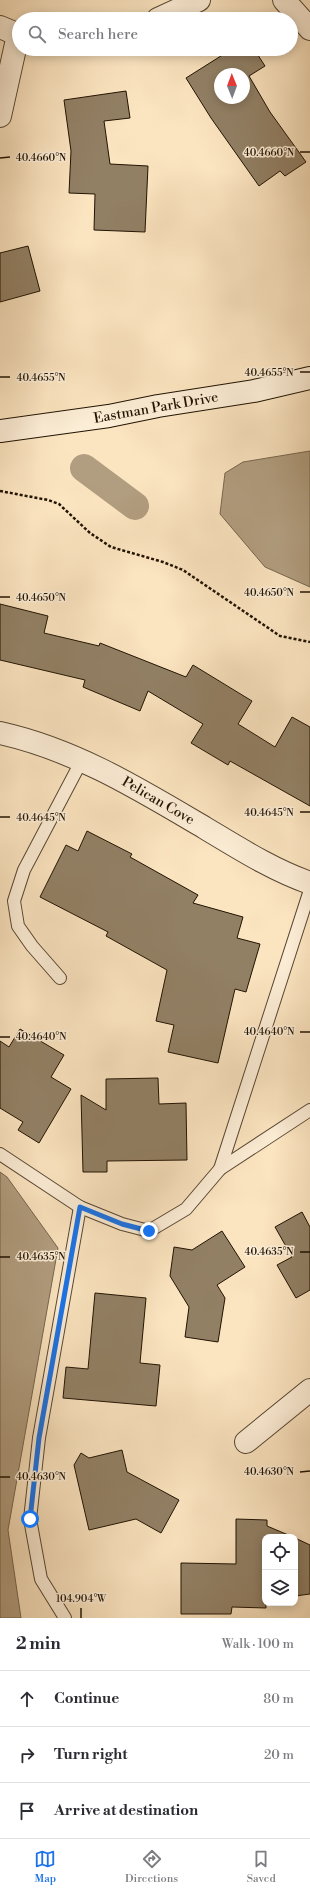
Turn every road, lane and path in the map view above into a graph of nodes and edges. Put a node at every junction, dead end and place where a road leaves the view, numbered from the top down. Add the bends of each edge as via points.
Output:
1 (199, 0) edge
2 (284, 0) edge
3 (173, 12) edge
4 (295, 12) edge
5 (298, 16) edge
6 (0, 27) edge
7 (310, 29) edge
8 (12, 32) edge
9 (14, 56) edge
10 (0, 116) edge
11 (310, 378) edge
12 (0, 431) edge
13 (0, 491) edge
14 (310, 642) edge
15 (0, 733) edge
16 (82, 760) junction
17 (310, 883) edge
18 (310, 890) edge
19 (60, 978) dead end
20 (310, 1110) edge
21 (0, 1154) edge
22 (220, 1169) junction
23 (80, 1207) junction
24 (310, 1390) edge
25 (246, 1442) dead end
26 (65, 1618) edge

1 - 3 street
2 - 4 street
5 - 7 street
6 - 8 street
9 - 10 street
11 - 12 street, Eastman Park Drive via 254,391 109,416
13 - 14 path via 59,504 90,533 111,547 183,570 280,636
15 - 16 street, Pelican Cove
16 - 17 street, Pelican Cove via 130,784 268,865
16 - 19 lane via 24,870 14,901 18,926
18 - 22 lane
20 - 22 lane
21 - 23 lane
22 - 23 lane via 186,1209 149,1231 122,1224
23 - 26 lane via 39,1438 30,1519 41,1579
24 - 25 street

